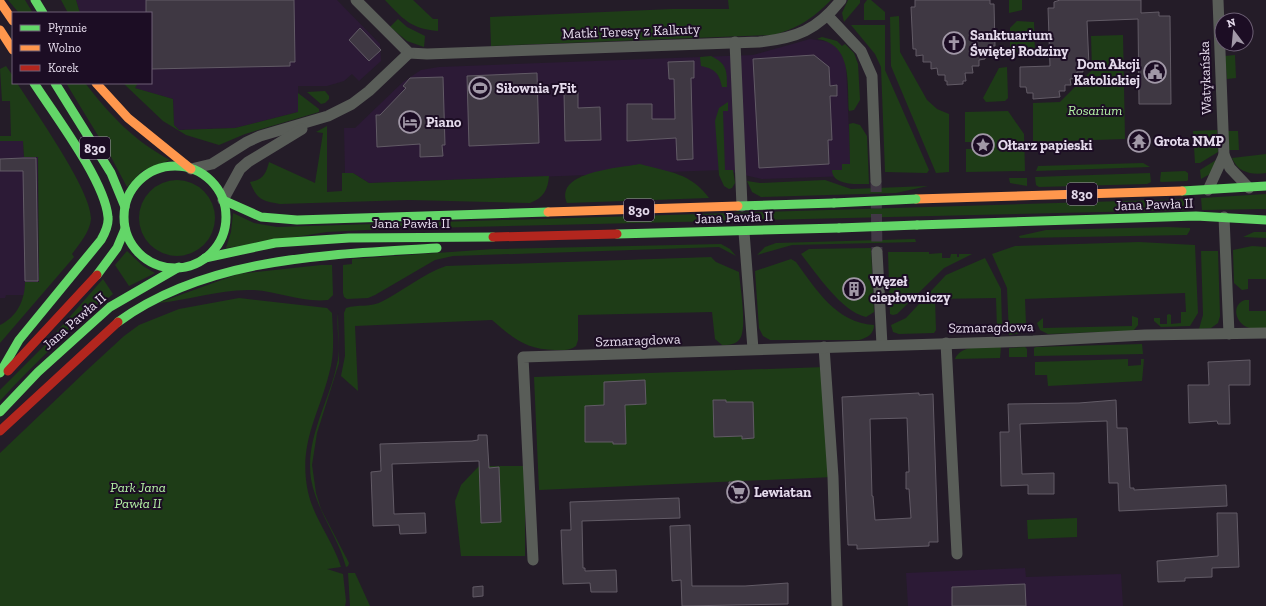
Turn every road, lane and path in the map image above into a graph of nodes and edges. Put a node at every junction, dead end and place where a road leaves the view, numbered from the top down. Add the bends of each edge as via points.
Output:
1 (35, 0) edge
2 (356, 0) edge
3 (841, 0) edge
4 (1218, 0) edge
5 (0, 2) edge
6 (42, 12) edge
7 (828, 16) junction
8 (12, 19) edge
9 (0, 30) edge
10 (735, 42) junction
11 (12, 48) edge
12 (409, 53) junction
13 (35, 84) edge
14 (56, 84) edge
15 (97, 84) edge
16 (317, 120) junction
17 (1224, 155) junction
18 (191, 169) junction
19 (876, 181) tunnel mouth
20 (1266, 186) edge
21 (1249, 188) junction
22 (1208, 190) junction
23 (223, 200) junction
24 (742, 206) junction
25 (125, 207) junction
26 (1224, 216) junction
27 (1266, 220) edge
28 (125, 229) junction
29 (744, 232) junction
30 (518, 237) junction
31 (877, 252) tunnel mouth
32 (204, 258) junction
33 (179, 268) junction
34 (1266, 333) edge
35 (1229, 334) junction
36 (946, 343) junction
37 (882, 345) junction
38 (824, 347) junction
39 (753, 349) junction
40 (0, 373) edge
41 (0, 379) edge
42 (0, 412) edge
43 (0, 431) edge
44 (957, 554) dead end
45 (533, 560) dead end
46 (837, 606) edge

1 - 6 main road
2 - 12 street
3 - 7 street, Matki Teresy z Kalkuty
4 - 17 street, Watykańska
5 - 8 main road
7 - 10 street, Matki Teresy z Kalkuty via 786,39
7 - 19 street via 861,51 872,76
9 - 11 main road
10 - 12 street, Matki Teresy z Kalkuty
10 - 24 street
12 - 16 street via 352,104
13 - 40 main road via 94,179 108,216 101,240 19,340
14 - 25 main road, 830 via 111,173
15 - 18 main road, 830 via 128,118
16 - 18 street via 260,136 212,164
16 - 23 street via 248,162 240,170
17 - 21 street via 1230,168
17 - 22 street
18 - 23 main road, 830 via 208,178
18 - 25 main road, 830 via 170,166 149,173 133,188
20 - 21 main road, Jana Pawła II / 830
21 - 22 main road, Jana Pawła II / 830
22 - 24 main road, Jana Pawła II / 830, bridge
23 - 24 main road, Jana Pawła II / 830 via 261,217 290,220
23 - 32 main road, 830 via 226,216 223,232 216,247
25 - 28 main road, 830
26 - 27 main road, Jana Pawła II / 830
26 - 29 main road, Jana Pawła II / 830, bridge
26 - 35 street
28 - 33 main road, 830 via 133,245 145,258 161,266
28 - 41 main road, Jana Pawła II via 120,244 108,262 48,330
29 - 30 main road, Jana Pawła II / 830
29 - 39 street
30 - 32 main road, Jana Pawła II / 830 via 305,240
30 - 43 main road via 448,247 276,261 203,280 170,293 121,320
31 - 37 street
32 - 33 main road, 830
33 - 42 main road, Jana Pawła II via 110,307 38,372
34 - 35 street, Szmaragdowa
35 - 36 street, Szmaragdowa
36 - 37 street, Szmaragdowa
36 - 44 street
37 - 38 street, Szmaragdowa
38 - 39 street, Szmaragdowa
38 - 46 street via 833,477
39 - 45 street, Szmaragdowa via 523,357

